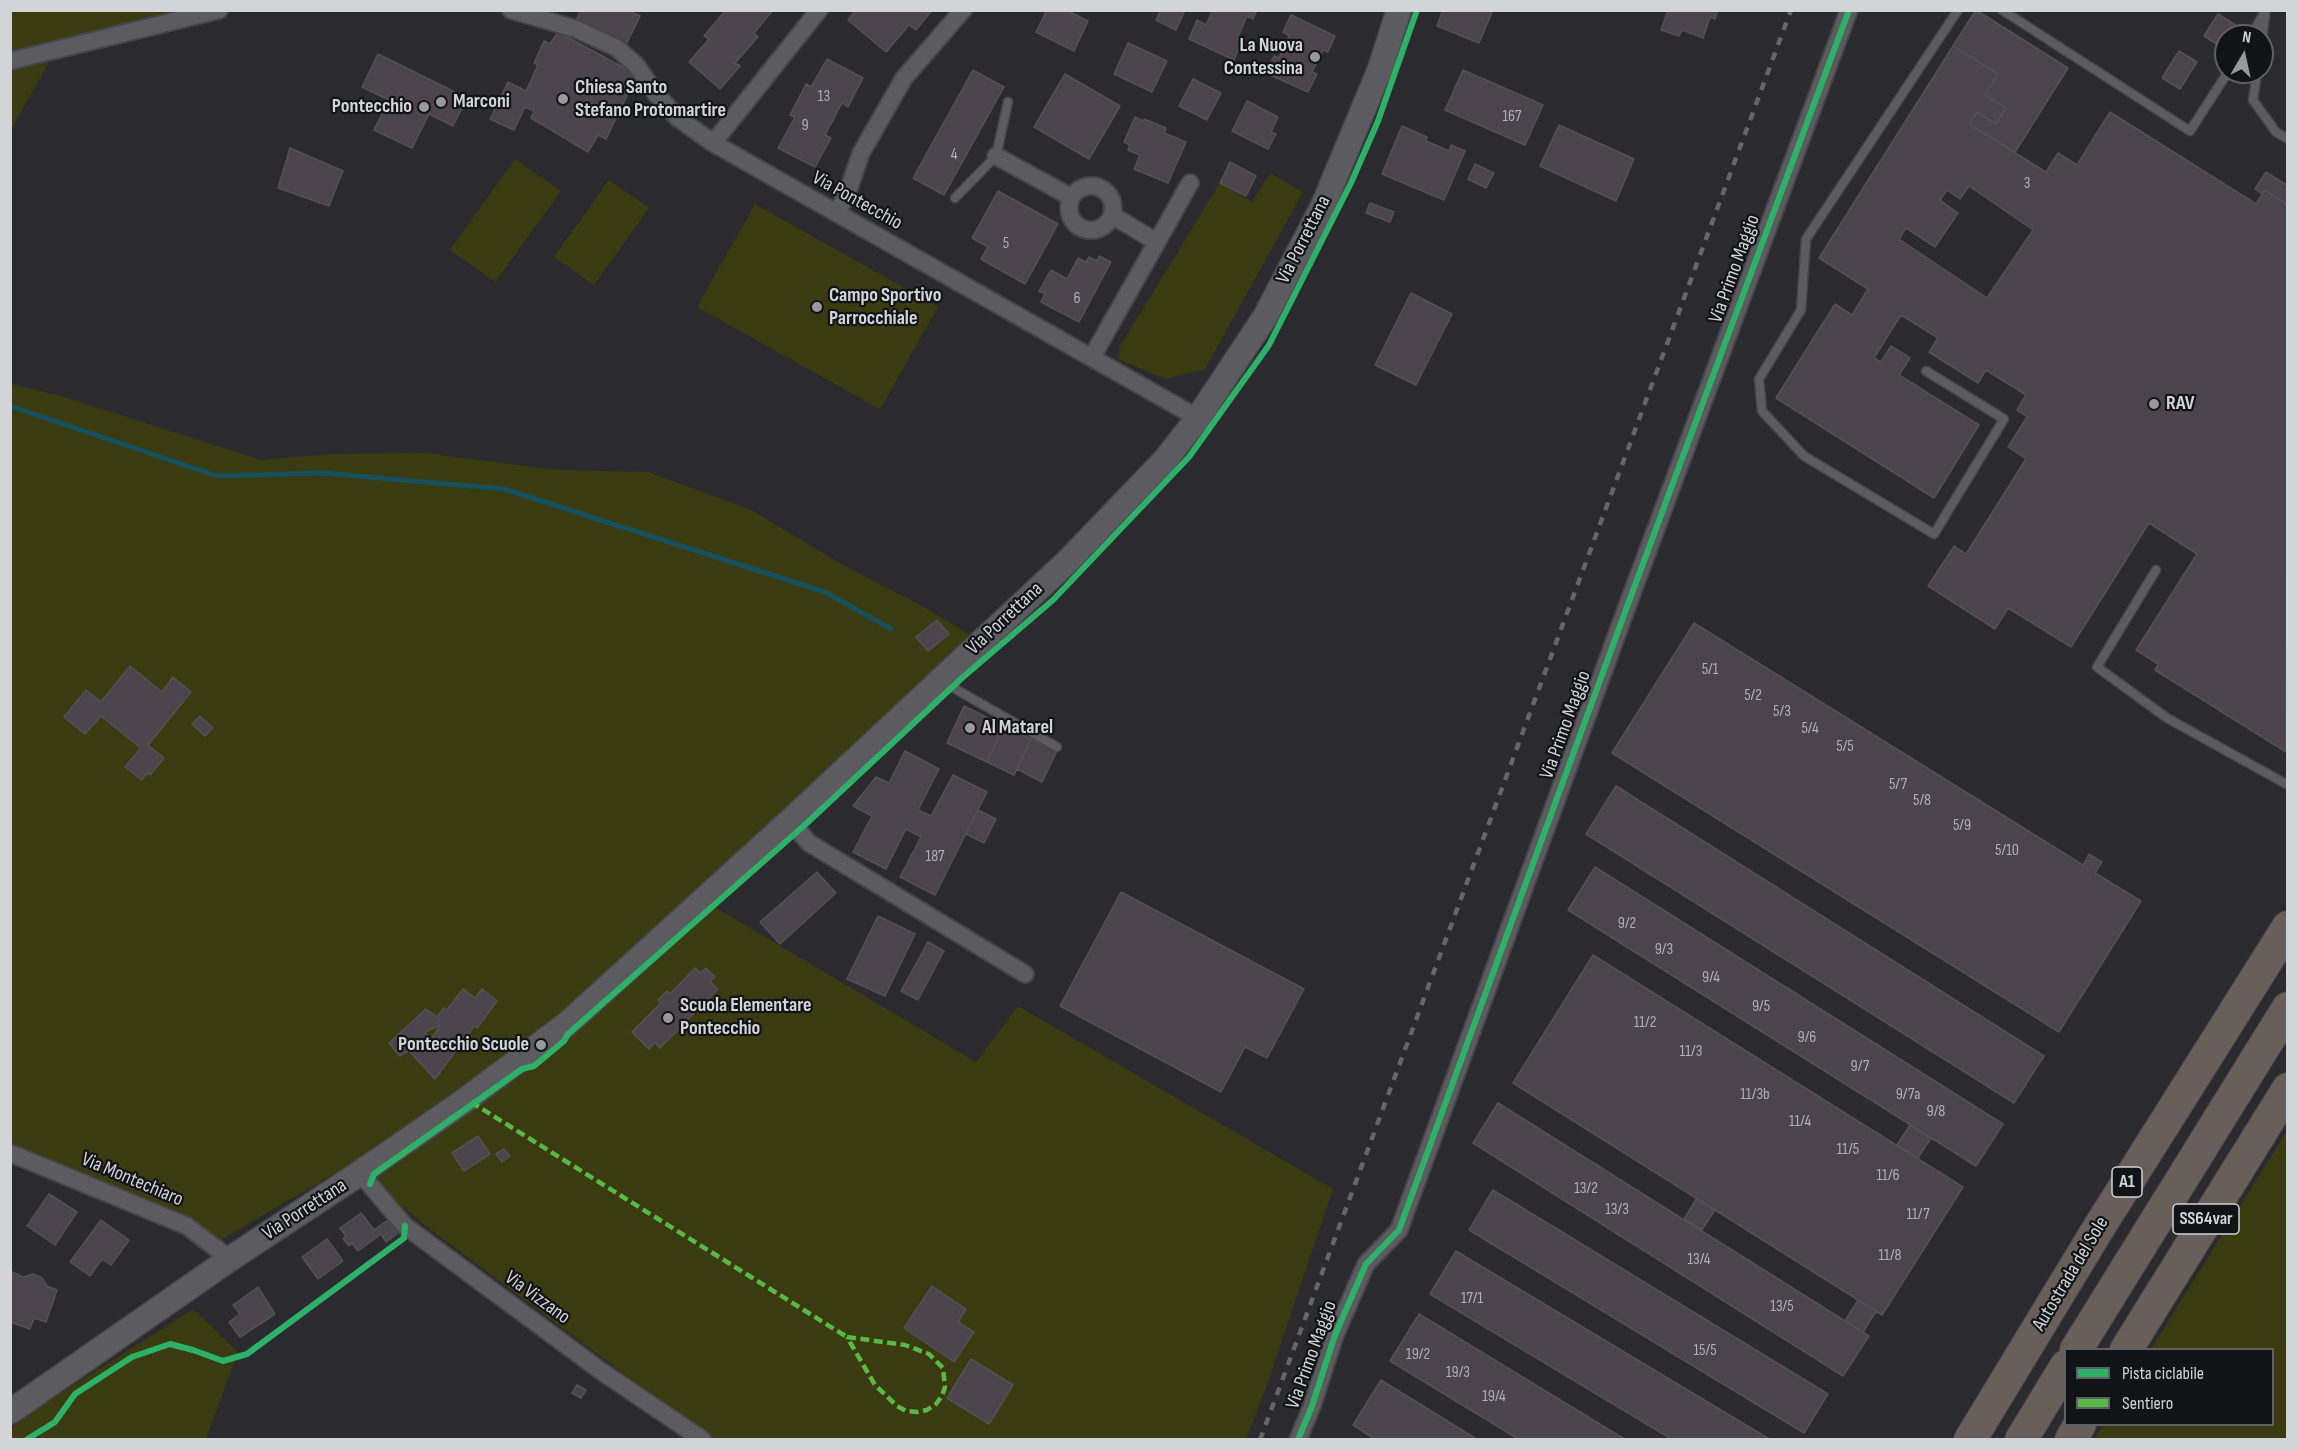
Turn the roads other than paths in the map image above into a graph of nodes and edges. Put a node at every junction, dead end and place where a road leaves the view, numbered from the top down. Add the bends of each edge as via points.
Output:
1 (219, 10) edge
2 (511, 10) edge
3 (819, 10) edge
4 (963, 10) edge
5 (1399, 10) edge
6 (1849, 10) edge
7 (1958, 10) edge
8 (2002, 10) edge
9 (2266, 11) edge
10 (2258, 24) edge
11 (10, 61) edge
12 (2220, 84) edge
13 (2255, 84) edge
14 (1008, 102) dead end
15 (2288, 139) edge
16 (713, 143) junction
17 (996, 156) junction
18 (1190, 183) dead end
19 (1071, 197) junction
20 (955, 198) dead end
21 (837, 213) junction
22 (1113, 216) junction
23 (1157, 242) junction
24 (1092, 357) junction
25 (1926, 371) dead end
26 (1198, 418) junction
27 (2156, 570) dead end
28 (939, 681) junction
29 (1057, 747) dead end
30 (2288, 785) edge
31 (790, 821) junction
32 (2288, 927) edge
33 (1025, 974) dead end
34 (2288, 1008) edge
35 (2288, 1089) edge
36 (10, 1153) edge
37 (360, 1173) junction
38 (230, 1259) junction
39 (2077, 1348) edge
40 (2127, 1348) edge
41 (2064, 1369) edge
42 (10, 1412) edge
43 (2079, 1426) edge
44 (704, 1440) edge
45 (1298, 1440) edge
46 (1970, 1440) edge
47 (2020, 1440) edge
48 (2071, 1440) edge

1 - 11 street
2 - 16 street, Via Pontecchio via 576,28 617,48 637,66 678,118
3 - 16 street
4 - 21 street via 904,78 861,153
5 - 26 main road, Via Porrettana via 1380,69 1323,206 1265,317
6 - 45 street, Via Primo Maggio via 1399,1230 1366,1264 1335,1335
7 - 25 lane via 1806,239 1801,310 1760,379 1762,411 1804,456 1934,534 2004,419
8 - 12 lane via 2190,131
9 - 10 lane
13 - 15 lane via 2253,100 2276,132
14 - 17 lane
16 - 21 street, Via Pontecchio
17 - 19 street
17 - 20 lane
18 - 23 street
19 - 22 street via 1086,185 1105,189 1114,206
19 - 22 street via 1068,208 1077,226 1098,229
21 - 24 street, Via Pontecchio
22 - 23 street
23 - 24 street
24 - 26 street, Via Pontecchio
26 - 28 main road, Via Porrettana via 1165,460 1068,561
27 - 30 lane via 2097,667 2167,718
28 - 29 lane
28 - 31 main road, Via Porrettana
31 - 33 street via 809,843
31 - 37 main road, Via Porrettana via 567,1024
32 - 46 highway, Autostrada del Sole / A1
34 - 39 highway, A1
35 - 40 highway, SS64var
36 - 38 street, Via Montechiaro via 188,1226
37 - 38 main road, Via Porrettana
37 - 44 street, Via Vizzano via 405,1227
38 - 42 main road, Via Porrettana
41 - 47 highway
43 - 48 highway

